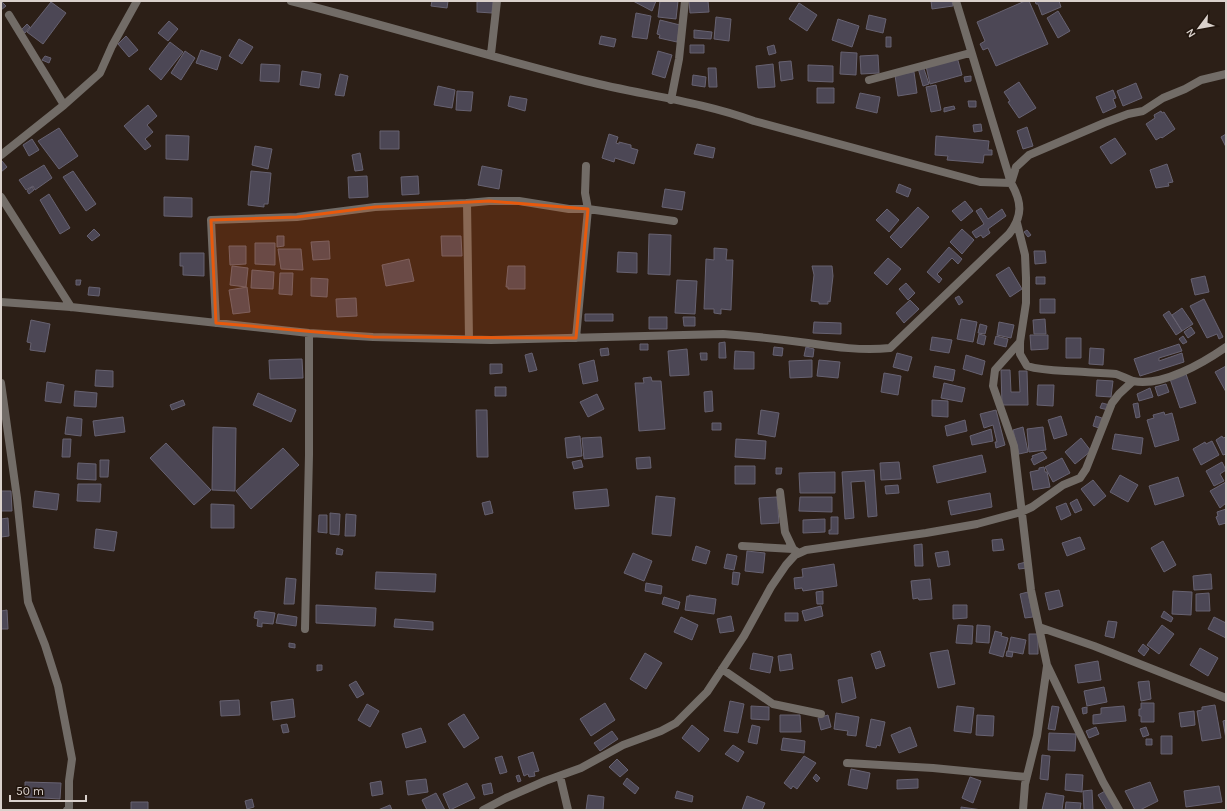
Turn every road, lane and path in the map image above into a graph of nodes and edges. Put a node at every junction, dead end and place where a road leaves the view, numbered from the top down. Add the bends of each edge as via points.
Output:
1 (137, 1) edge
2 (290, 1) edge
3 (497, 1) edge
4 (685, 1) edge
5 (956, 1) edge
6 (9, 15) dead end
7 (970, 53) junction
8 (491, 54) junction
9 (1226, 74) edge
10 (869, 80) dead end
11 (671, 100) junction
12 (64, 105) junction
13 (1, 154) edge
14 (586, 166) dead end
15 (1011, 183) junction
16 (1, 197) edge
17 (467, 203) junction
18 (588, 209) junction
19 (674, 221) dead end
20 (1017, 223) junction
21 (1, 302) edge
22 (71, 308) junction
23 (216, 323) junction
24 (309, 333) junction
25 (576, 338) junction
26 (469, 339) junction
27 (1020, 342) junction
28 (1226, 347) edge
29 (1133, 381) junction
30 (1, 383) edge
31 (780, 492) dead end
32 (1021, 512) junction
33 (742, 546) dead end
34 (796, 551) junction
35 (1039, 627) junction
36 (305, 629) dead end
37 (1047, 665) junction
38 (722, 669) junction
39 (1226, 698) edge
40 (821, 714) dead end
41 (847, 763) dead end
42 (560, 776) junction
43 (1026, 777) junction
44 (70, 809) edge
45 (483, 810) edge
46 (568, 810) edge
47 (1023, 810) edge
48 (1119, 810) edge

1 - 12 street via 100,73
2 - 8 street
3 - 8 street
4 - 11 street via 679,59
5 - 7 street
6 - 12 street
7 - 10 street
7 - 15 street
8 - 11 street via 587,81
9 - 15 street via 1201,80 1163,98 1143,111 1104,123 1029,155 1016,168
11 - 15 street via 726,112 980,182
12 - 13 street
14 - 18 street via 585,193
15 - 20 street via 1019,198
16 - 22 street
17 - 18 street via 519,201 569,209
17 - 23 street via 375,207 296,217 211,220
17 - 26 street
18 - 19 street
18 - 25 street
20 - 25 street via 890,348 872,350 723,334
20 - 27 street via 1025,255 1026,278 1026,303
21 - 22 street
22 - 23 street
23 - 24 street
24 - 26 street
24 - 36 street
25 - 26 street
27 - 29 street via 1020,354 1027,366 1039,370 1117,375
27 - 32 street via 995,370 993,386 1014,446
28 - 29 street via 1211,358 1164,379
29 - 32 street via 1112,403 1080,478 1063,485
30 - 44 street via 28,602 58,686 72,759 69,780
31 - 34 street via 785,532
32 - 34 street via 934,532
32 - 35 street via 1030,590
33 - 34 street
34 - 38 street via 771,587
35 - 37 street
35 - 39 street
37 - 43 street via 1038,729
37 - 48 street
38 - 40 street via 773,704
38 - 42 street via 700,702 676,723
41 - 43 street
42 - 45 street via 525,789
42 - 46 street
43 - 47 street

